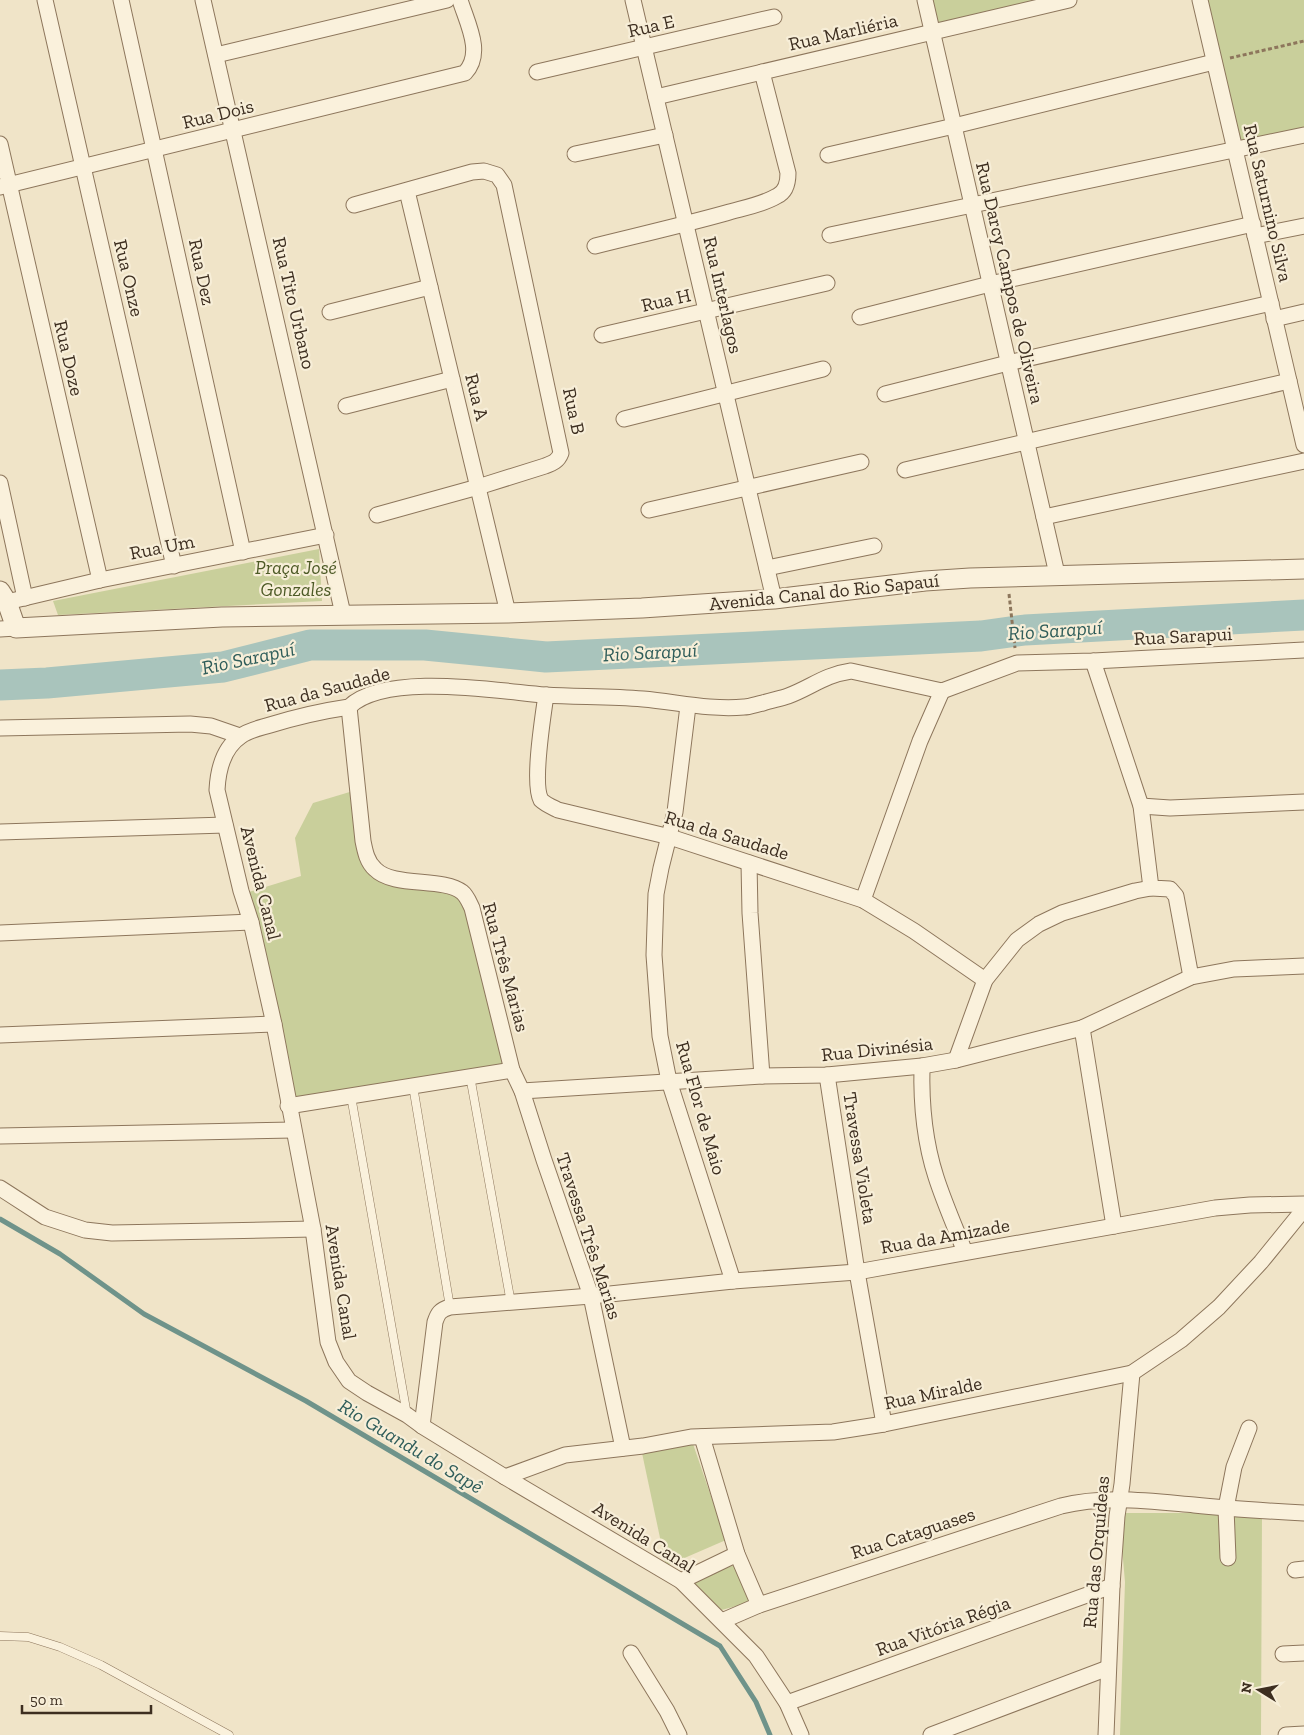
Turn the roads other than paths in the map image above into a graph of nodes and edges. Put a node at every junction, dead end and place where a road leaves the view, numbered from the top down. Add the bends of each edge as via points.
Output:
1 (45, 0) edge
2 (121, 0) edge
3 (203, 0) edge
4 (447, 0) edge
5 (460, 0) edge
6 (633, 0) edge
7 (925, 0) edge
8 (1070, 0) edge
9 (1200, 0) edge
10 (774, 17) dead end
11 (932, 32) junction
12 (644, 48) junction
13 (216, 55) junction
14 (1214, 62) junction
15 (537, 72) dead end
16 (762, 72) junction
17 (656, 97) junction
18 (954, 126) junction
19 (234, 130) junction
20 (664, 135) junction
21 (1304, 135) edge
22 (0, 144) edge
23 (155, 150) junction
24 (1235, 150) junction
25 (575, 154) dead end
26 (828, 155) dead end
27 (83, 167) junction
28 (5, 186) edge
29 (407, 190) junction
30 (972, 204) junction
31 (354, 205) dead end
32 (686, 224) junction
33 (1304, 226) edge
34 (1254, 230) junction
35 (830, 235) dead end
36 (595, 246) dead end
37 (827, 283) dead end
38 (990, 284) junction
39 (430, 287) junction
40 (1271, 304) junction
41 (706, 311) junction
42 (330, 312) dead end
43 (1304, 312) edge
44 (860, 317) dead end
45 (1274, 319) junction
46 (602, 335) dead end
47 (1008, 363) junction
48 (823, 369) dead end
49 (452, 379) junction
50 (1289, 381) junction
51 (725, 393) junction
52 (885, 394) dead end
53 (346, 406) dead end
54 (624, 419) dead end
55 (1026, 441) junction
56 (1304, 445) edge
57 (1304, 461) edge
58 (861, 462) dead end
59 (906, 470) dead end
60 (0, 483) edge
61 (478, 487) junction
62 (748, 487) junction
63 (649, 510) dead end
64 (377, 515) dead end
65 (1044, 517) junction
66 (326, 535) junction
67 (874, 546) dead end
68 (243, 552) junction
69 (174, 566) junction
70 (767, 568) junction
71 (1304, 570) edge
72 (1057, 574) junction
73 (100, 580) junction
74 (11, 597) edge
75 (774, 599) junction
76 (508, 613) junction
77 (343, 614) junction
78 (8, 629) edge
79 (1304, 650) edge
80 (1093, 661) junction
81 (942, 691) junction
82 (546, 695) junction
83 (688, 706) junction
84 (349, 707) junction
85 (0, 728) edge
86 (240, 736) junction
87 (1304, 802) edge
88 (1141, 806) junction
89 (225, 825) junction
90 (0, 832) edge
91 (670, 837) junction
92 (749, 863) junction
93 (1152, 888) junction
94 (864, 900) junction
95 (251, 922) junction
96 (0, 933) edge
97 (1304, 966) edge
98 (1191, 977) junction
99 (985, 980) junction
100 (274, 1024) junction
101 (1082, 1028) junction
102 (0, 1035) edge
103 (956, 1060) junction
104 (922, 1066) junction
105 (512, 1070) junction
106 (827, 1075) junction
107 (470, 1076) junction
108 (762, 1076) junction
109 (669, 1082) junction
110 (413, 1086) junction
111 (522, 1091) junction
112 (351, 1096) junction
113 (288, 1106) junction
114 (293, 1130) junction
115 (0, 1136) edge
116 (0, 1188) edge
117 (1304, 1204) edge
118 (1304, 1209) edge
119 (1114, 1226) junction
120 (313, 1229) junction
121 (965, 1252) junction
122 (857, 1272) junction
123 (733, 1281) junction
124 (591, 1296) junction
125 (511, 1303) junction
126 (450, 1307) junction
127 (1132, 1373) junction
128 (407, 1415) junction
129 (884, 1424) junction
130 (422, 1426) junction
131 (1249, 1428) dead end
132 (702, 1437) junction
133 (623, 1448) junction
134 (505, 1477) junction
135 (1120, 1499) junction
136 (1226, 1508) junction
137 (1304, 1513) edge
138 (738, 1554) junction
139 (1228, 1558) dead end
140 (681, 1581) junction
141 (1112, 1586) junction
142 (759, 1605) junction
143 (722, 1621) junction
144 (0, 1636) edge
145 (631, 1653) dead end
146 (1304, 1653) edge
147 (1284, 1654) dead end
148 (1108, 1668) junction
149 (787, 1704) junction
150 (1304, 1734) edge
151 (229, 1735) edge
152 (679, 1735) edge
153 (801, 1735) edge
154 (931, 1735) edge
155 (1106, 1735) edge
156 (1286, 1735) edge

1 - 27 street, Rua Onze
2 - 23 street, Rua Dez
3 - 13 street, Rua Tito Urbano
4 - 13 street
5 - 19 street, Rua Dois via 475,50 465,73
6 - 12 street, Rua Interlagos
7 - 11 street, Rua Darcy Campos de Oliveira
8 - 11 street, Rua Marliéria
9 - 14 street, Rua Saturnino Silva
10 - 12 street, Rua E
11 - 16 street, Rua Marliéria
11 - 18 street, Rua Darcy Campos de Oliveira
12 - 15 street, Rua E
12 - 17 street, Rua Interlagos
13 - 19 street, Rua Tito Urbano
14 - 18 street
14 - 24 street, Rua Saturnino Silva
16 - 17 street, Rua Marliéria
16 - 32 street via 784,154 788,181 784,190 779,196 760,203
17 - 20 street, Rua Interlagos
18 - 26 street
18 - 30 street, Rua Darcy Campos de Oliveira
19 - 23 street, Rua Dois
19 - 66 street, Rua Tito Urbano
20 - 25 street
20 - 32 street, Rua Interlagos
21 - 24 street
22 - 28 street, Rua Doze
23 - 27 street, Rua Dois
23 - 68 street, Rua Dez
24 - 30 street
24 - 34 street, Rua Saturnino Silva
27 - 28 street, Rua Dois
27 - 69 street, Rua Onze
28 - 73 street, Rua Doze
29 - 31 street
29 - 39 street, Rua A
29 - 61 street, Rua B via 484,171 498,175 504,185 561,453 555,462
30 - 35 street
30 - 38 street, Rua Darcy Campos de Oliveira
32 - 36 street
32 - 41 street, Rua Interlagos
33 - 34 street
34 - 38 street
34 - 40 street, Rua Saturnino Silva
37 - 41 street, Rua H
38 - 44 street
38 - 47 street, Rua Darcy Campos de Oliveira
39 - 42 street
39 - 49 street, Rua A
40 - 45 street, Rua Saturnino Silva
40 - 47 street
41 - 46 street, Rua H
41 - 51 street, Rua Interlagos
43 - 45 street
45 - 50 street, Rua Saturnino Silva
47 - 52 street
47 - 55 street, Rua Darcy Campos de Oliveira
48 - 51 street
49 - 53 street
49 - 61 street, Rua A
50 - 55 street
50 - 56 street, Rua Saturnino Silva
51 - 54 street
51 - 62 street, Rua Interlagos
55 - 59 street
55 - 65 street, Rua Darcy Campos de Oliveira
57 - 65 street
58 - 62 street
60 - 74 street
61 - 64 street, Rua B
61 - 76 street, Rua A
62 - 63 street
62 - 70 street, Rua Interlagos
65 - 72 street, Rua Darcy Campos de Oliveira
66 - 68 street, Rua Um
66 - 77 street, Rua Tito Urbano
67 - 70 street
68 - 69 street, Rua Um
69 - 73 street, Rua Um
70 - 75 street, Rua Interlagos
71 - 72 street, Avenida Canal do Rio Sapauí
72 - 75 street, Avenida Canal do Rio Sapauí via 925,581
73 - 74 street, Rua Um
74 - 78 street
75 - 76 street, Avenida Canal do Rio Sapauí
76 - 77 street, Avenida Canal do Rio Sapauí
77 - 78 street, Avenida Canal do Rio Sapauí
79 - 80 street, Rua Sarapui
80 - 81 street, Rua Sarapui via 1017,663
80 - 88 street
81 - 83 street via 851,670 836,673 789,696 745,707
81 - 94 street via 920,741
82 - 83 street, Rua da Saudade via 642,699
82 - 84 street, Rua da Saudade via 426,686 366,695
82 - 91 street, Rua da Saudade via 538,767 538,792 542,801 558,810
83 - 91 street, Rua Flor de Maio
84 - 86 street, Rua da Saudade via 290,719
84 - 105 street, Rua Três Marias via 367,858 375,870 387,877 460,890 466,897 472,908
85 - 86 street via 190,724 211,726
86 - 89 street, Avenida Canal via 228,748 218,776 217,790
87 - 88 street via 1170,808
88 - 93 street
89 - 90 street
89 - 95 street, Avenida Canal
91 - 92 street, Rua da Saudade
91 - 109 street, Rua Flor de Maio via 656,894 654,955 660,1036
92 - 94 street, Rua da Saudade
92 - 108 street
93 - 98 street via 1170,889 1176,896
93 - 99 street via 1062,913 1039,924 1017,940
94 - 99 street, Rua da Saudade
95 - 96 street
95 - 100 street, Avenida Canal
97 - 98 street, Rua Divinésia via 1221,971
98 - 101 street, Rua Divinésia
99 - 103 street
100 - 102 street
100 - 113 street, Avenida Canal
101 - 103 street, Rua Divinésia
101 - 119 street
103 - 104 street, Rua Divinésia
104 - 106 street, Rua Divinésia
104 - 121 street via 921,1101 935,1176
105 - 107 street
105 - 111 street, Travessa Três Marias
106 - 108 street, Rua Divinésia
106 - 122 street, Travessa Violeta
107 - 110 street
107 - 125 lane
108 - 109 street, Rua Divinésia
109 - 111 street, Rua Divinésia
109 - 123 street, Rua Flor de Maio
110 - 112 street
110 - 126 lane
111 - 124 street, Travessa Três Marias
112 - 113 street
112 - 128 lane
113 - 114 street, Avenida Canal
114 - 115 street
114 - 120 street, Avenida Canal
116 - 120 street via 45,1217 85,1230 112,1233
117 - 119 street, Rua da Amizade via 1215,1208
118 - 127 street, Rua Miralde via 1261,1262 1218,1307 1181,1340
119 - 121 street, Rua da Amizade
120 - 128 street, Avenida Canal via 328,1342 336,1362 349,1381
121 - 122 street, Rua da Amizade
122 - 123 street, Rua da Amizade
122 - 129 street, Travessa Violeta
123 - 124 street, Rua da Amizade
124 - 125 street, Rua da Amizade
124 - 133 street, Travessa Três Marias
125 - 126 street, Rua da Amizade
126 - 130 street via 438,1313 435,1322
127 - 129 street, Rua Miralde
127 - 135 street, Rua das Orquídeas
128 - 130 street, Avenida Canal
129 - 132 street, Rua Miralde via 832,1432
130 - 134 street, Avenida Canal
131 - 136 street via 1234,1467
132 - 133 street, Rua Miralde
132 - 138 street
133 - 134 street, Rua Miralde via 565,1455
134 - 140 street, Avenida Canal
135 - 136 street, Rua Cataguases
135 - 141 street, Rua das Orquídeas
135 - 142 street, Rua Cataguases via 1082,1500 1061,1506
136 - 137 street, Rua Cataguases
136 - 139 street
138 - 140 street
138 - 142 street
140 - 143 street, Avenida Canal
141 - 148 street, Rua das Orquídeas
141 - 149 street, Rua Vitória Régia
142 - 143 street, Rua Cataguases
143 - 149 street, Avenida Canal via 756,1656
144 - 151 lane via 28,1637 60,1647 101,1665
145 - 152 street
146 - 147 street
148 - 154 street
148 - 155 street, Rua das Orquídeas
149 - 153 street, Avenida Canal
150 - 156 street

